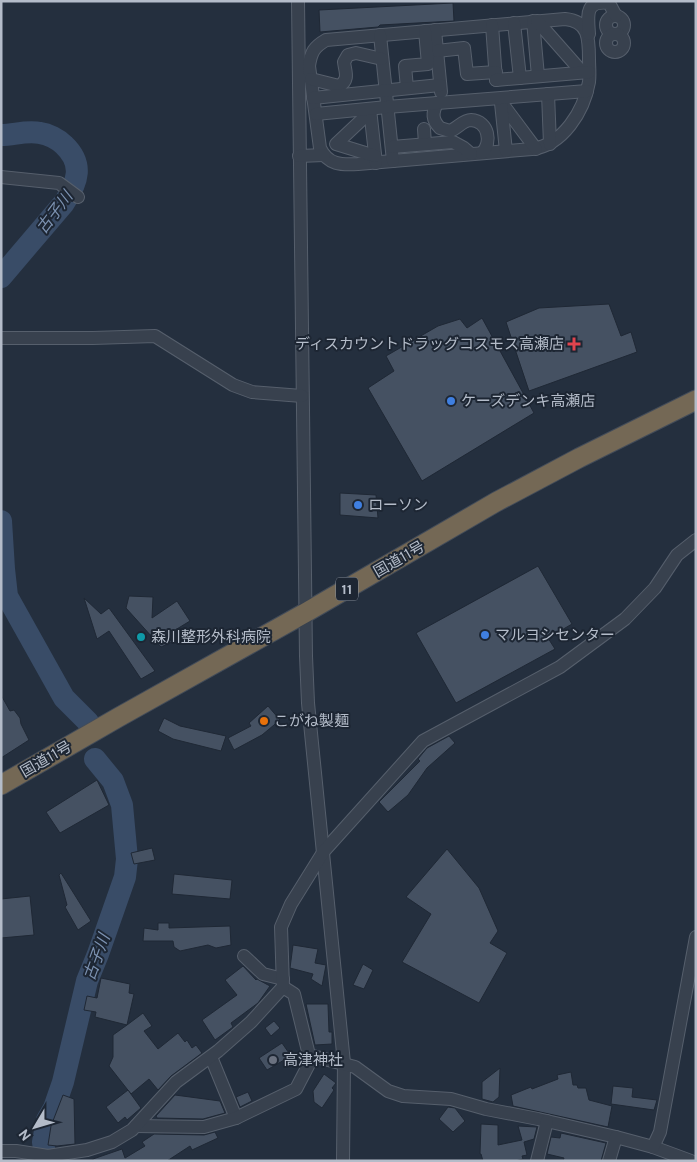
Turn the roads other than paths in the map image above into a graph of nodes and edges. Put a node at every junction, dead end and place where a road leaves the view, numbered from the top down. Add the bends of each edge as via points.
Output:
1 (298, 1) edge
2 (535, 21) junction
3 (514, 23) junction
4 (492, 25) junction
5 (430, 31) junction
6 (380, 35) junction
7 (589, 40) junction
8 (437, 51) junction
9 (522, 51) junction
10 (382, 59) junction
11 (586, 72) junction
12 (496, 76) junction
13 (538, 76) junction
14 (520, 78) junction
15 (311, 79) junction
16 (440, 85) junction
17 (407, 88) junction
18 (386, 90) junction
19 (587, 91) junction
20 (548, 94) junction
21 (313, 98) junction
22 (499, 99) junction
23 (440, 103) junction
24 (387, 107) junction
25 (370, 110) junction
26 (316, 114) junction
27 (424, 129) dead end
28 (425, 144) junction
29 (550, 144) junction
30 (392, 147) junction
31 (536, 148) junction
32 (506, 151) junction
33 (476, 154) junction
34 (324, 155) junction
35 (299, 156) junction
36 (376, 159) junction
37 (393, 161) junction
38 (1, 177) edge
39 (78, 197) dead end
40 (1, 338) edge
41 (302, 396) junction
42 (696, 400) edge
43 (696, 540) edge
44 (305, 614) junction
45 (1, 785) edge
46 (324, 851) junction
47 (696, 937) edge
48 (244, 956) dead end
49 (694, 960) edge
50 (283, 983) junction
51 (309, 1055) junction
52 (211, 1056) junction
53 (344, 1063) junction
54 (236, 1118) junction
55 (546, 1121) junction
56 (136, 1126) junction
57 (616, 1137) junction
58 (653, 1147) junction
59 (1, 1151) edge
60 (56, 1158) edge
61 (343, 1161) edge
62 (537, 1161) edge
63 (609, 1161) edge
64 (691, 1161) edge

1 - 35 street
2 - 3 street
2 - 7 street via 572,19 580,23
2 - 9 street
2 - 11 street
3 - 4 street
3 - 9 street
4 - 5 street
4 - 12 street
5 - 6 street
5 - 8 street
5 - 17 street via 428,64 405,66
6 - 10 street
6 - 15 street via 326,40 316,46 310,55
7 - 7 street via 587,14 590,8 595,4 610,3 616,16 622,19 622,31 610,38
7 - 11 street
8 - 12 street via 464,48 467,74
8 - 16 street
9 - 13 street
9 - 14 street
10 - 15 street via 356,53 348,55 344,62 346,80 339,86
10 - 18 street
11 - 13 street
11 - 19 street
12 - 14 street
12 - 22 street
13 - 14 street
15 - 21 street
16 - 17 street
16 - 23 street
17 - 18 street
18 - 21 street
18 - 24 street
19 - 20 street
19 - 29 street via 575,117
20 - 22 street
20 - 29 street
21 - 26 street
22 - 23 street
22 - 31 street
22 - 32 street
23 - 24 street
23 - 33 street via 433,114 440,128 450,131 468,120 482,124 488,133 488,143
24 - 25 street
24 - 30 street
25 - 26 street
25 - 36 street via 368,136
25 - 36 street via 336,144
26 - 34 street via 320,148
27 - 28 street
28 - 30 street
28 - 33 street via 453,142
29 - 31 street
30 - 37 street
31 - 32 street
32 - 33 street
33 - 37 street
34 - 35 street
34 - 36 street via 330,162 338,164
35 - 41 street
36 - 37 street
38 - 39 street via 60,183
40 - 41 street via 155,336 233,385 252,392
41 - 44 street
42 - 44 highway, 国道11号 / 11 via 496,502
43 - 46 street via 677,555 655,588 625,619 560,667 423,741
44 - 45 highway, 国道11号 / 11
44 - 46 street via 308,703
46 - 50 street via 291,904 281,927
46 - 53 street
47 - 49 street
48 - 50 street via 263,974
49 - 58 street via 660,1132
50 - 51 street via 294,994
50 - 52 street via 251,1022
51 - 53 street
51 - 54 street via 310,1064 296,1089
52 - 54 street
52 - 56 street via 176,1082
53 - 55 street via 355,1067 388,1091 403,1096 452,1100
53 - 61 street
54 - 56 street via 204,1127
55 - 57 street
55 - 62 street
56 - 60 street via 112,1142
57 - 58 street
57 - 63 street
58 - 64 street
59 - 60 street

